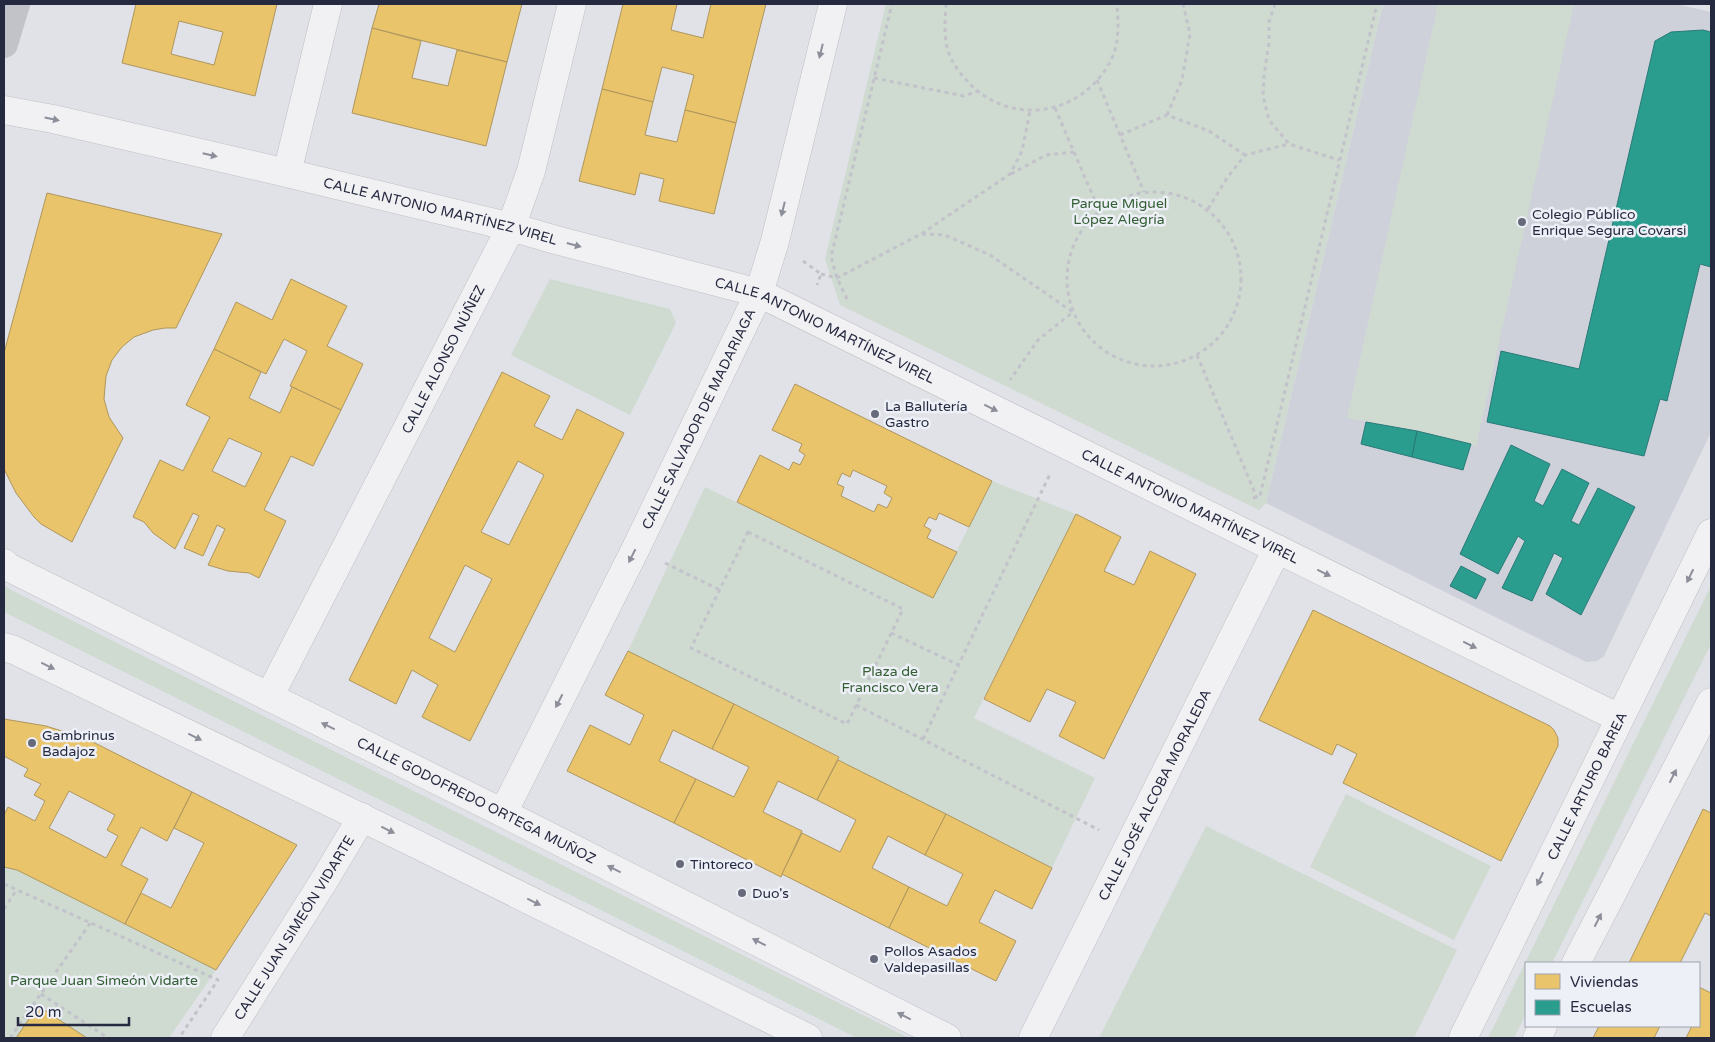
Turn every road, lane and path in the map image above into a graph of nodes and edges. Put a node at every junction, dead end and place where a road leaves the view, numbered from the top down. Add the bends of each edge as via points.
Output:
1 (16, 4) edge
2 (328, 4) edge
3 (572, 4) edge
4 (833, 4) edge
5 (892, 4) edge
6 (946, 4) edge
7 (1117, 4) edge
8 (1183, 4) edge
9 (1275, 4) edge
10 (1377, 4) edge
11 (4, 44) edge
12 (874, 78) junction
13 (1097, 80) junction
14 (978, 91) junction
15 (1055, 108) junction
16 (4, 110) edge
17 (1030, 111) junction
18 (1167, 116) junction
19 (1120, 135) junction
20 (1289, 144) junction
21 (1074, 152) junction
22 (1245, 155) junction
23 (1340, 160) junction
24 (287, 173) junction
25 (1010, 174) junction
26 (1144, 192) junction
27 (1208, 209) junction
28 (1099, 210) junction
29 (511, 227) junction
30 (921, 234) junction
31 (775, 242) junction
32 (821, 274) junction
33 (837, 278) junction
34 (759, 293) junction
35 (849, 304) dead end
36 (1073, 312) junction
37 (803, 315) junction
38 (1196, 356) junction
39 (1010, 381) dead end
40 (1065, 444) junction
41 (1249, 496) dead end
42 (1257, 498) junction
43 (1711, 532) edge
44 (636, 548) junction
45 (1277, 549) junction
46 (4, 563) edge
47 (720, 590) junction
48 (891, 633) junction
49 (4, 647) edge
50 (959, 666) junction
51 (268, 697) junction
52 (1711, 702) edge
53 (856, 705) junction
54 (1619, 718) junction
55 (923, 739) junction
56 (1702, 743) edge
57 (504, 812) junction
58 (362, 818) junction
59 (1129, 845) junction
60 (4, 884) edge
61 (17, 889) junction
62 (4, 909) edge
63 (91, 922) junction
64 (1577, 962) edge
65 (40, 994) junction
66 (10, 1038) edge
67 (108, 1038) edge
68 (179, 1038) edge
69 (225, 1038) edge
70 (808, 1038) edge
71 (947, 1038) edge
72 (1033, 1038) edge
73 (1462, 1038) edge

1 - 11 main road
2 - 24 street
3 - 29 street, CALLE ALONSO NÚÑEZ via 531,171
4 -> 31 street, CALLE SALVADOR DE MADARIAGA
5 - 12 path
6 - 14 path via 944,32 950,56 963,78
7 - 13 path via 1119,31 1111,59
8 - 18 path via 1190,34 1182,80
9 - 20 path via 1268,22 1263,96 1269,120
10 - 23 path
12 - 14 path via 964,96
12 - 33 path via 831,257
13 - 15 path via 1078,97
13 - 19 path
14 - 17 path via 1005,107
15 - 17 path
15 - 21 path
16 -> 24 street, CALLE ANTONIO MARTÍNEZ VIREL
17 - 25 path via 1022,151
18 - 19 path
18 - 22 path via 1209,131
19 - 26 path
20 - 22 path
20 - 23 path
21 - 25 path via 1046,155
21 - 28 path
22 - 27 path
23 - 42 path
24 - 29 street, CALLE ANTONIO MARTÍNEZ VIREL
25 - 30 path
26 - 27 path via 1182,196
26 - 28 path via 1125,196
27 - 38 path via 1227,231 1239,258 1241,287 1234,315 1220,337
28 - 36 path via 1080,232 1068,259 1067,287
29 -> 34 street, CALLE ANTONIO MARTÍNEZ VIREL
29 - 51 street, CALLE ALONSO NÚÑEZ
30 - 33 path
30 - 36 path via 945,235 990,255
31 - 32 path
31 - 34 street, CALLE SALVADOR DE MADARIAGA
32 - 33 path
32 - 37 path
33 - 35 path
34 - 37 street, CALLE ANTONIO MARTÍNEZ VIREL
34 - 44 street, CALLE SALVADOR DE MADARIAGA
36 - 38 path via 1086,334 1104,352 1128,363 1153,367 1178,364
36 - 39 path via 1038,340
37 -> 40 street, CALLE ANTONIO MARTÍNEZ VIREL
38 - 42 path
40 - 45 street, CALLE ANTONIO MARTÍNEZ VIREL
40 - 50 path
41 - 42 path
43 -> 54 street, CALLE ARTURO BAREA
44 - 47 path
44 -> 57 street, CALLE SALVADOR DE MADARIAGA
45 -> 54 street, CALLE ANTONIO MARTÍNEZ VIREL
45 - 59 street, CALLE JOSÉ ALCOBA MORALEDA
46 - 51 street, CALLE GODOFREDO ORTEGA MUÑOZ
47 - 48 path via 748,532 903,609
47 - 53 path via 692,648 847,724
48 - 50 path
48 - 53 path
49 -> 58 street
50 - 55 path
57 -> 51 street, CALLE GODOFREDO ORTEGA MUÑOZ
52 - 56 street
53 - 55 path
54 -> 73 street, CALLE ARTURO BAREA
55 - 59 path
64 -> 56 street
71 -> 57 street, CALLE GODOFREDO ORTEGA MUÑOZ
58 - 69 street, CALLE JUAN SIMEÓN VIDARTE
58 -> 70 street
59 - 72 street, CALLE JOSÉ ALCOBA MORALEDA
60 - 61 path
61 - 62 path
61 - 63 path
63 - 65 path
63 - 68 path via 218,980
65 - 66 path
65 - 67 path

